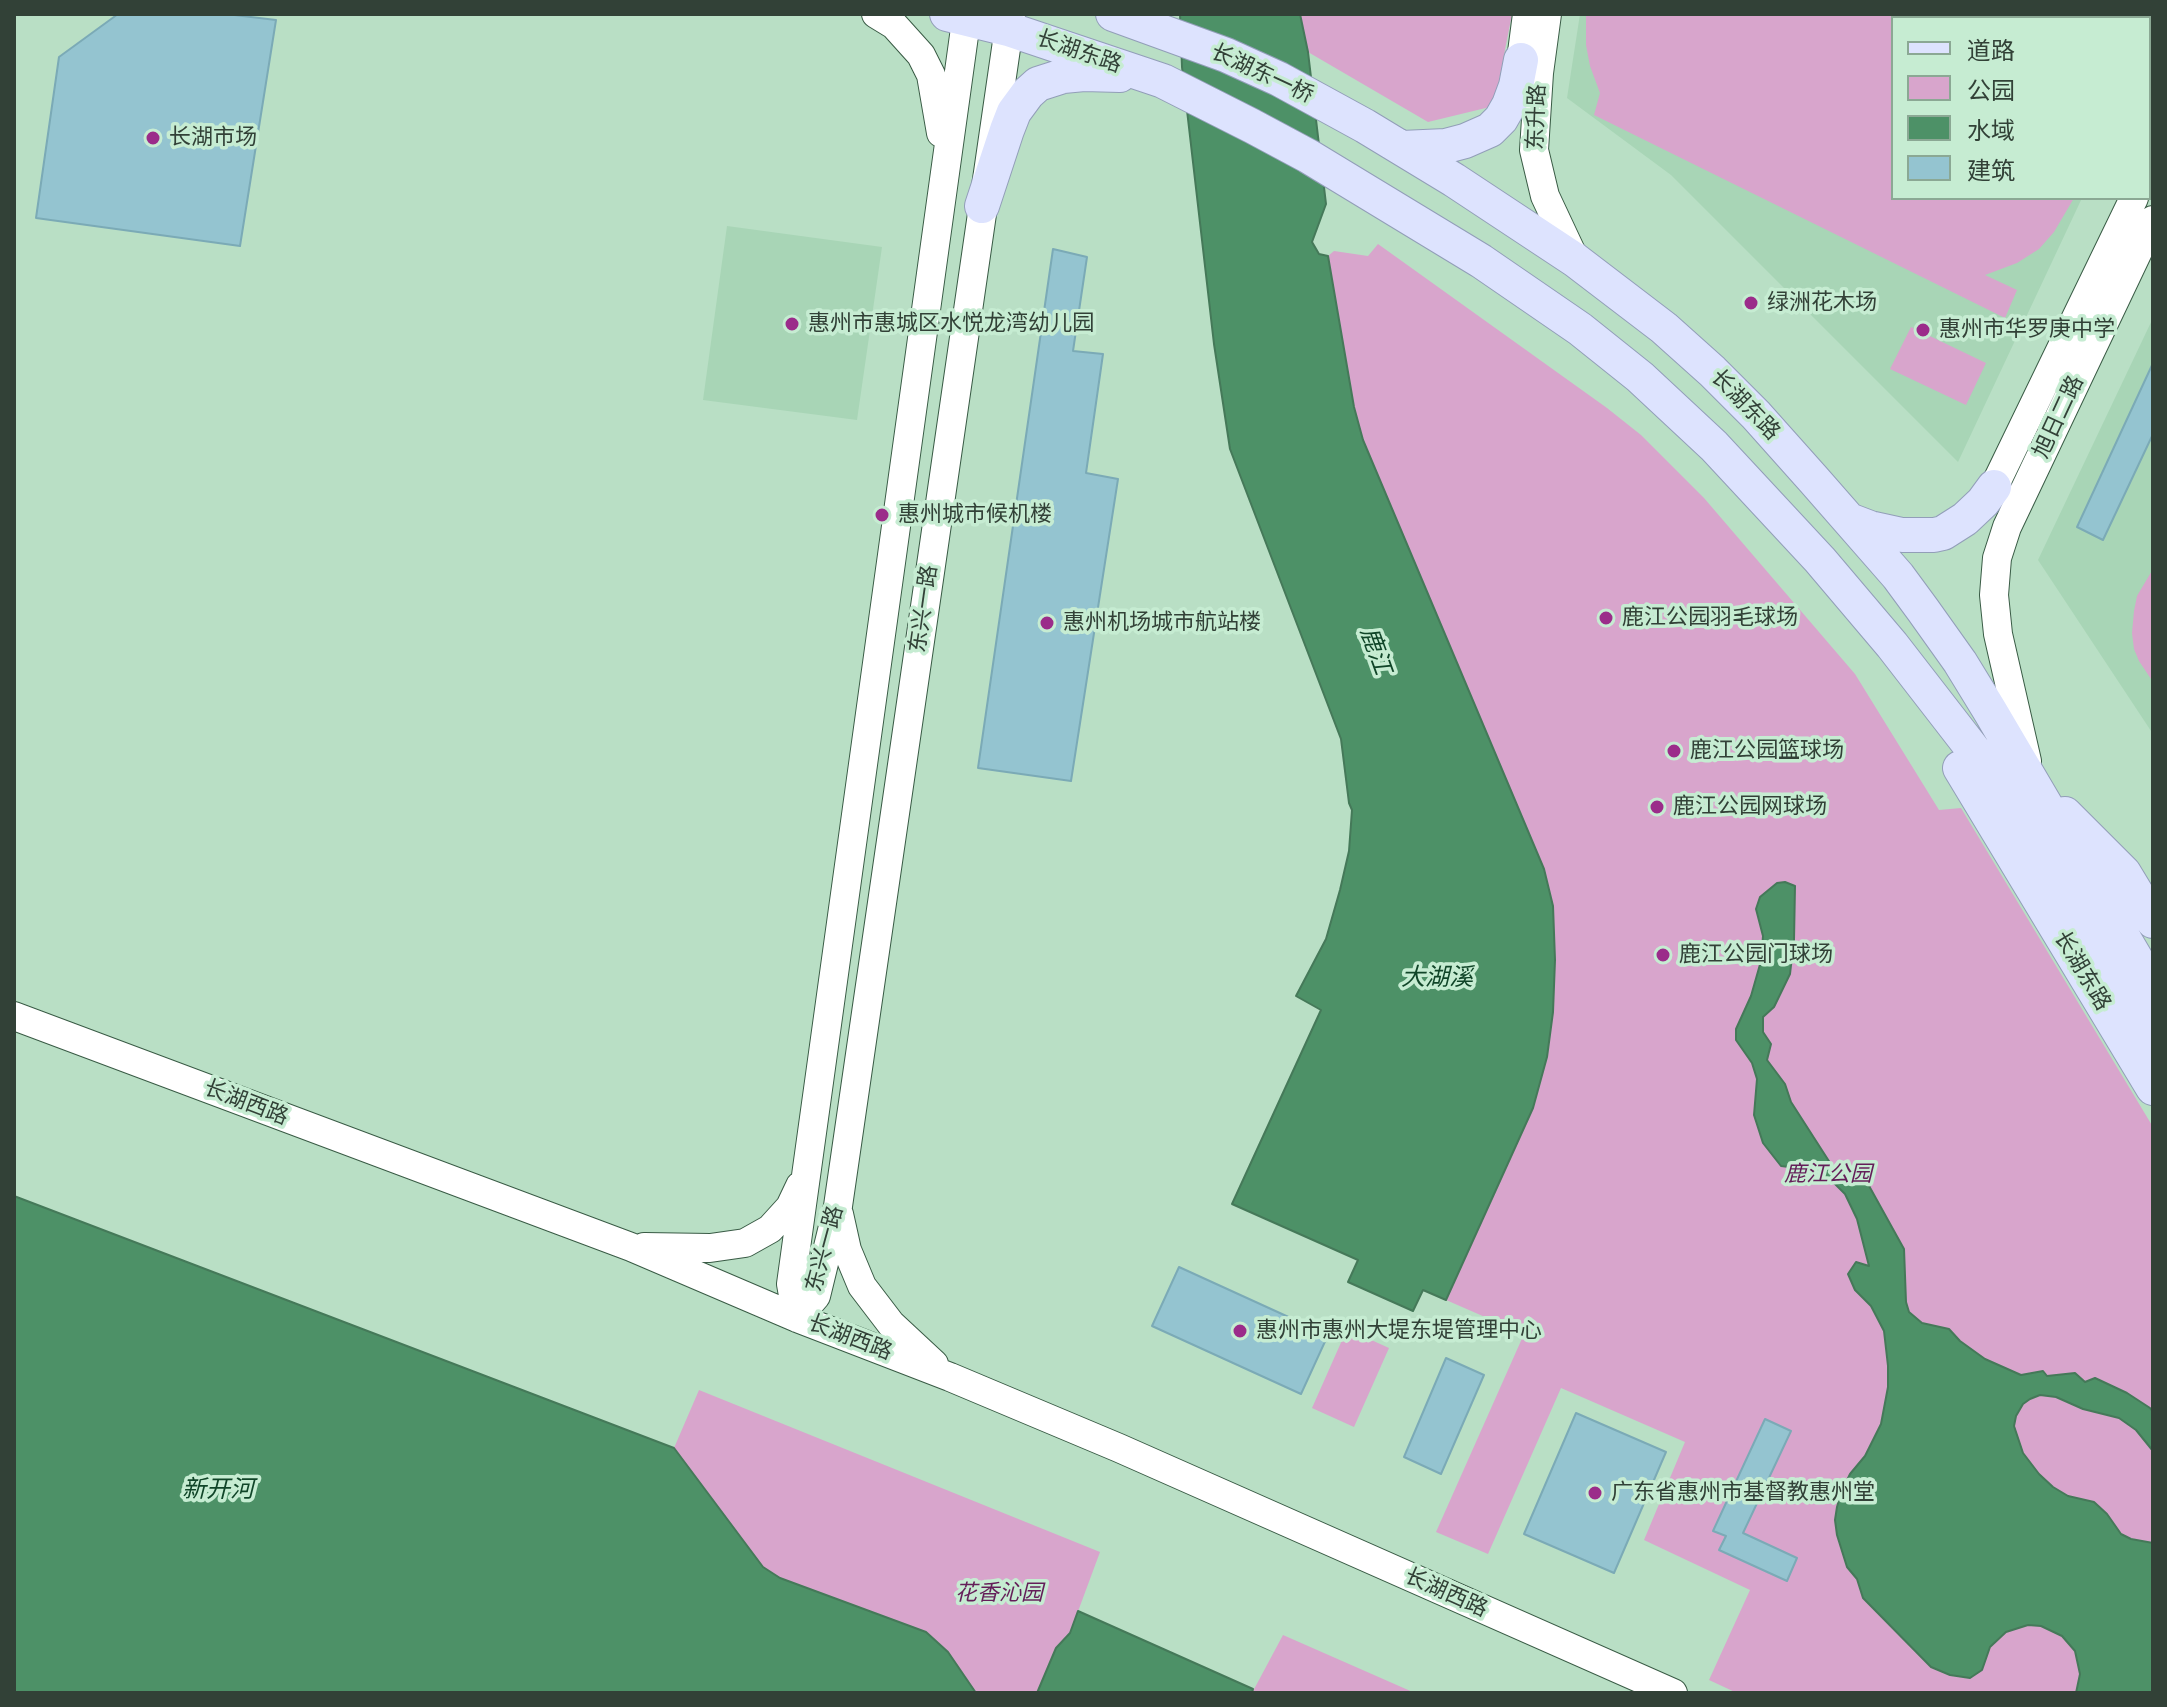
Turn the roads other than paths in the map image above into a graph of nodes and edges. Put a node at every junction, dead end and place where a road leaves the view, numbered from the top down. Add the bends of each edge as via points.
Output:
1 (876, 14) edge
2 (1113, 14) edge
3 (1527, 14) edge
4 (1547, 14) edge
5 (960, 15) edge
6 (1010, 21) edge
7 (1144, 21) edge
8 (1521, 60) joint
9 (1163, 81) junction
10 (1365, 126) joint
11 (1402, 148) junction
12 (945, 162) junction
13 (2133, 200) edge
14 (982, 206) junction
15 (2153, 220) edge
16 (1575, 260) junction
17 (1994, 487) joint
18 (1848, 520) junction
19 (1892, 645) junction
20 (2031, 780) junction
21 (2096, 918) junction
22 (2153, 921) edge
23 (2153, 988) edge
24 (14, 1016) edge
25 (2153, 1037) edge
26 (2153, 1088) edge
27 (807, 1171) junction
28 (838, 1206) junction
29 (631, 1247) junction
30 (797, 1318) junction
31 (950, 1377) junction
32 (1673, 1693) edge

1 - 12 street via 894,25 931,75
2 - 7 main road
3 - 8 street, 东升路
4 - 16 street, 东升路 via 1534,150 1545,196
5 - 6 main road, 长湖东路
5 - 12 street, 东兴一路
6 - 9 main road, 长湖东路
6 - 14 street, 东兴一路
7 - 10 main road, 长湖东一桥 via 1252,66
8 - 11 main road via 1509,105 1490,130 1446,146
9 - 14 main road via 1084,74 1038,84 1014,112
9 - 19 main road, 长湖东路 via 1359,186 1481,261 1598,343 1705,437
10 - 11 main road, 长湖东路
11 - 16 main road, 长湖东路
12 - 27 street, 东兴一路
13 - 17 street, 旭日二路
14 - 28 street, 东兴一路
15 - 20 street, 旭日二路 via 2007,527 1995,571 1996,620
16 - 18 main road, 长湖东路 via 1712,371
17 - 18 main road via 1965,519 1943,533 1902,535
18 - 20 main road, 长湖东路 via 1937,630
19 - 21 main road, 长湖东路
19 - 26 main road, 长湖东路 via 1966,779
20 - 21 main road, 长湖东路
20 - 22 main road, 长湖东路 via 2124,873
21 - 23 main road
21 - 25 main road
24 - 29 street, 长湖西路
27 - 29 street via 790,1207 770,1229 745,1243
27 - 30 street, 东兴一路 via 791,1284
28 - 30 street, 东兴一路 via 816,1296
28 - 31 street via 851,1262 871,1299
29 - 30 street, 长湖西路
30 - 31 street, 长湖西路
31 - 32 street, 长湖西路

